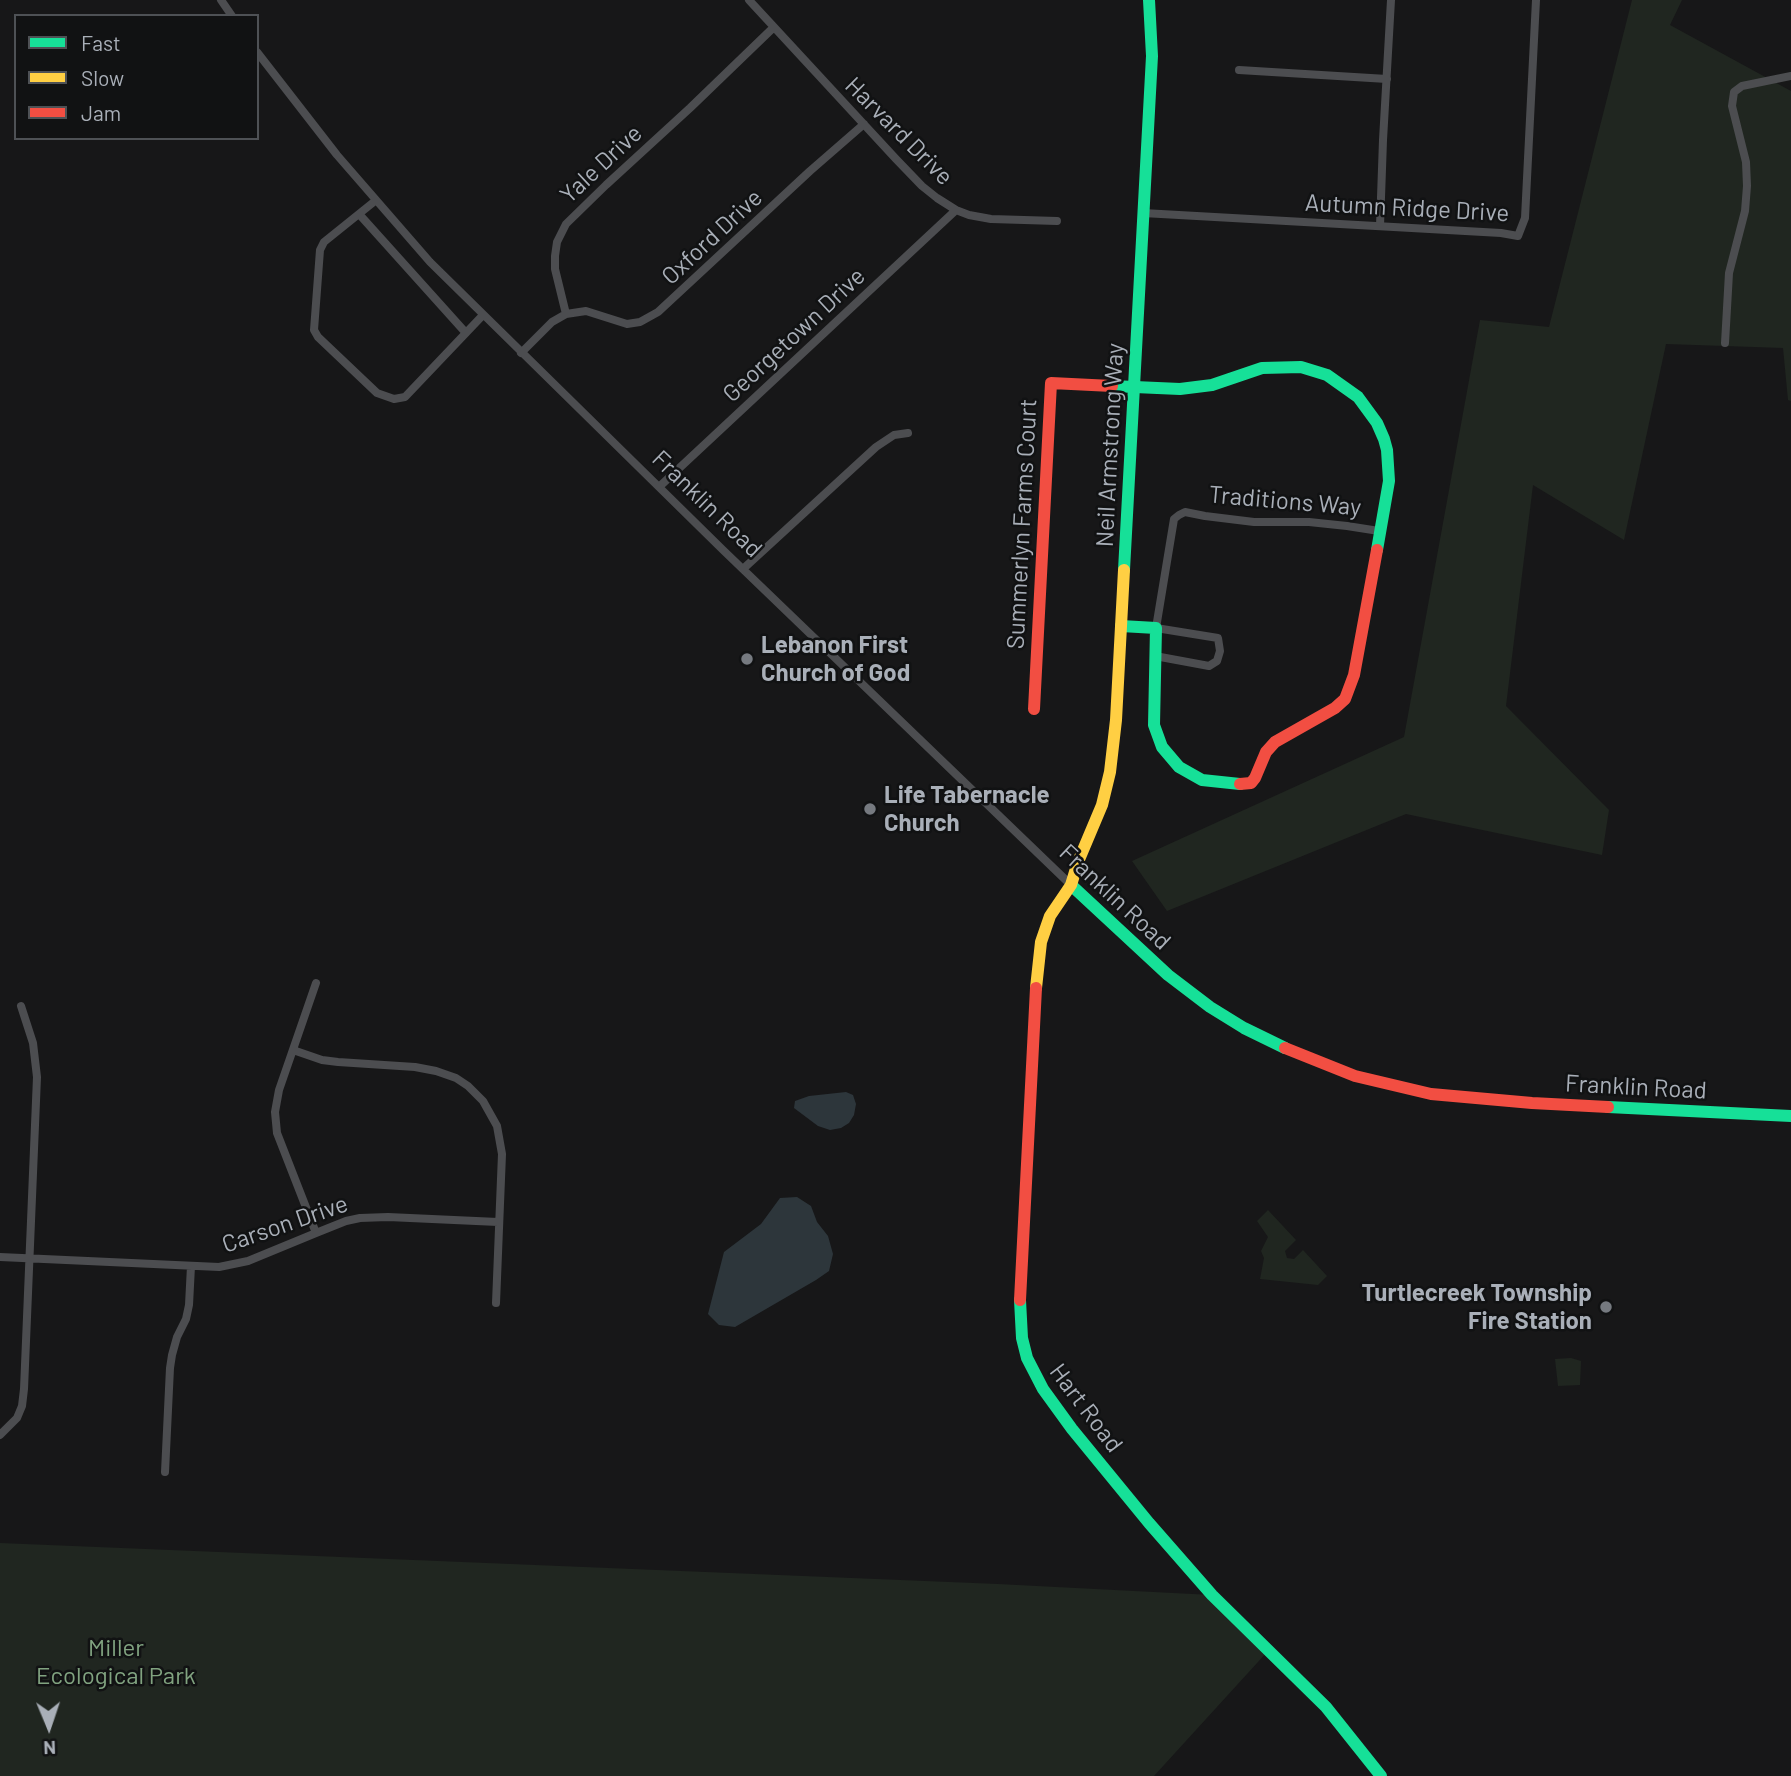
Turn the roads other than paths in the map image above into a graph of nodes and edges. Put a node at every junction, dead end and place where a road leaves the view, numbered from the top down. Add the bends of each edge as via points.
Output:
1 (749, 0) edge
2 (1149, 0) edge
3 (1391, 0) edge
4 (1536, 0) edge
5 (774, 27) junction
6 (259, 55) edge
7 (1239, 70) dead end
8 (1791, 76) edge
9 (1387, 79) junction
10 (864, 124) junction
11 (375, 201) junction
12 (956, 210) junction
13 (1143, 213) junction
14 (359, 214) junction
15 (1057, 221) dead end
16 (1380, 226) junction
17 (566, 314) junction
18 (483, 315) junction
19 (466, 333) junction
20 (1725, 343) dead end
21 (521, 353) junction
22 (1134, 388) junction
23 (908, 433) dead end
24 (659, 487) junction
25 (1379, 531) junction
26 (743, 569) junction
27 (1121, 626) junction
28 (1156, 628) junction
29 (1155, 656) junction
30 (1034, 709) dead end
31 (1070, 885) junction
32 (316, 983) dead end
33 (21, 1006) dead end
34 (293, 1049) junction
35 (1791, 1116) edge
36 (498, 1222) junction
37 (316, 1233) junction
38 (0, 1257) edge
39 (29, 1259) junction
40 (191, 1266) junction
41 (496, 1303) dead end
42 (0, 1435) edge
43 (165, 1472) dead end
44 (1381, 1776) edge

1 - 5 street, Harvard Drive
2 - 13 street, Neil Armstrong Way via 1152,55
3 - 9 street
4 - 16 street, Autumn Ridge Drive via 1525,218 1518,236
5 - 10 street, Harvard Drive
5 - 17 street, Yale Drive via 566,224 559,236 555,269
6 - 11 street, Franklin Road
7 - 9 street
8 - 20 street via 1742,86 1734,92 1732,106 1747,186 1729,274
9 - 16 street
10 - 12 street, Harvard Drive via 922,186
10 - 17 street, Oxford Drive via 647,320 627,324 586,311
11 - 14 street
11 - 18 street, Franklin Road
12 - 15 street, Harvard Drive via 991,219
12 - 24 street, Georgetown Drive
13 - 16 street, Autumn Ridge Drive
13 - 22 street, Neil Armstrong Way
14 - 19 street
14 - 19 street via 320,250 314,330 318,337 377,393 394,399 405,397
17 - 21 street
18 - 19 street
18 - 21 street, Franklin Road
21 - 24 street, Franklin Road
22 - 25 street, Traditions Way via 1198,387 1262,368 1301,367 1327,376 1358,397 1384,439 1389,481
22 - 27 street, Neil Armstrong Way
22 - 30 street, Summerlyn Farms Court via 1051,383
23 - 26 street via 894,435 876,447
24 - 26 street, Franklin Road
25 - 28 street, Traditions Way via 1185,512 1174,519
25 - 29 street, Traditions Way via 1354,675 1345,699 1275,742 1251,783 1202,780 1179,766 1162,747 1154,725
26 - 31 street, Franklin Road
27 - 28 street
27 - 31 street, Neil Armstrong Way via 1110,772
28 - 29 street, Traditions Way
28 - 29 street via 1218,638 1220,651 1209,666
31 - 35 street, Franklin Road via 1210,1007 1289,1050 1355,1076 1467,1098
31 - 44 street, Hart Road via 1045,929 1037,970 1020,1296 1027,1358 1043,1389 1156,1531 1212,1595 1325,1707
32 - 34 street
33 - 39 street via 33,1043 37,1077
34 - 36 street via 322,1060 436,1071 468,1086 491,1113 500,1140
34 - 37 street via 278,1097 276,1126
36 - 37 street, Carson Drive via 367,1217
36 - 41 street
37 - 40 street, Carson Drive via 234,1265
38 - 39 street, Carson Drive
39 - 40 street, Carson Drive
39 - 42 street via 22,1406
40 - 43 street via 189,1305 170,1368

